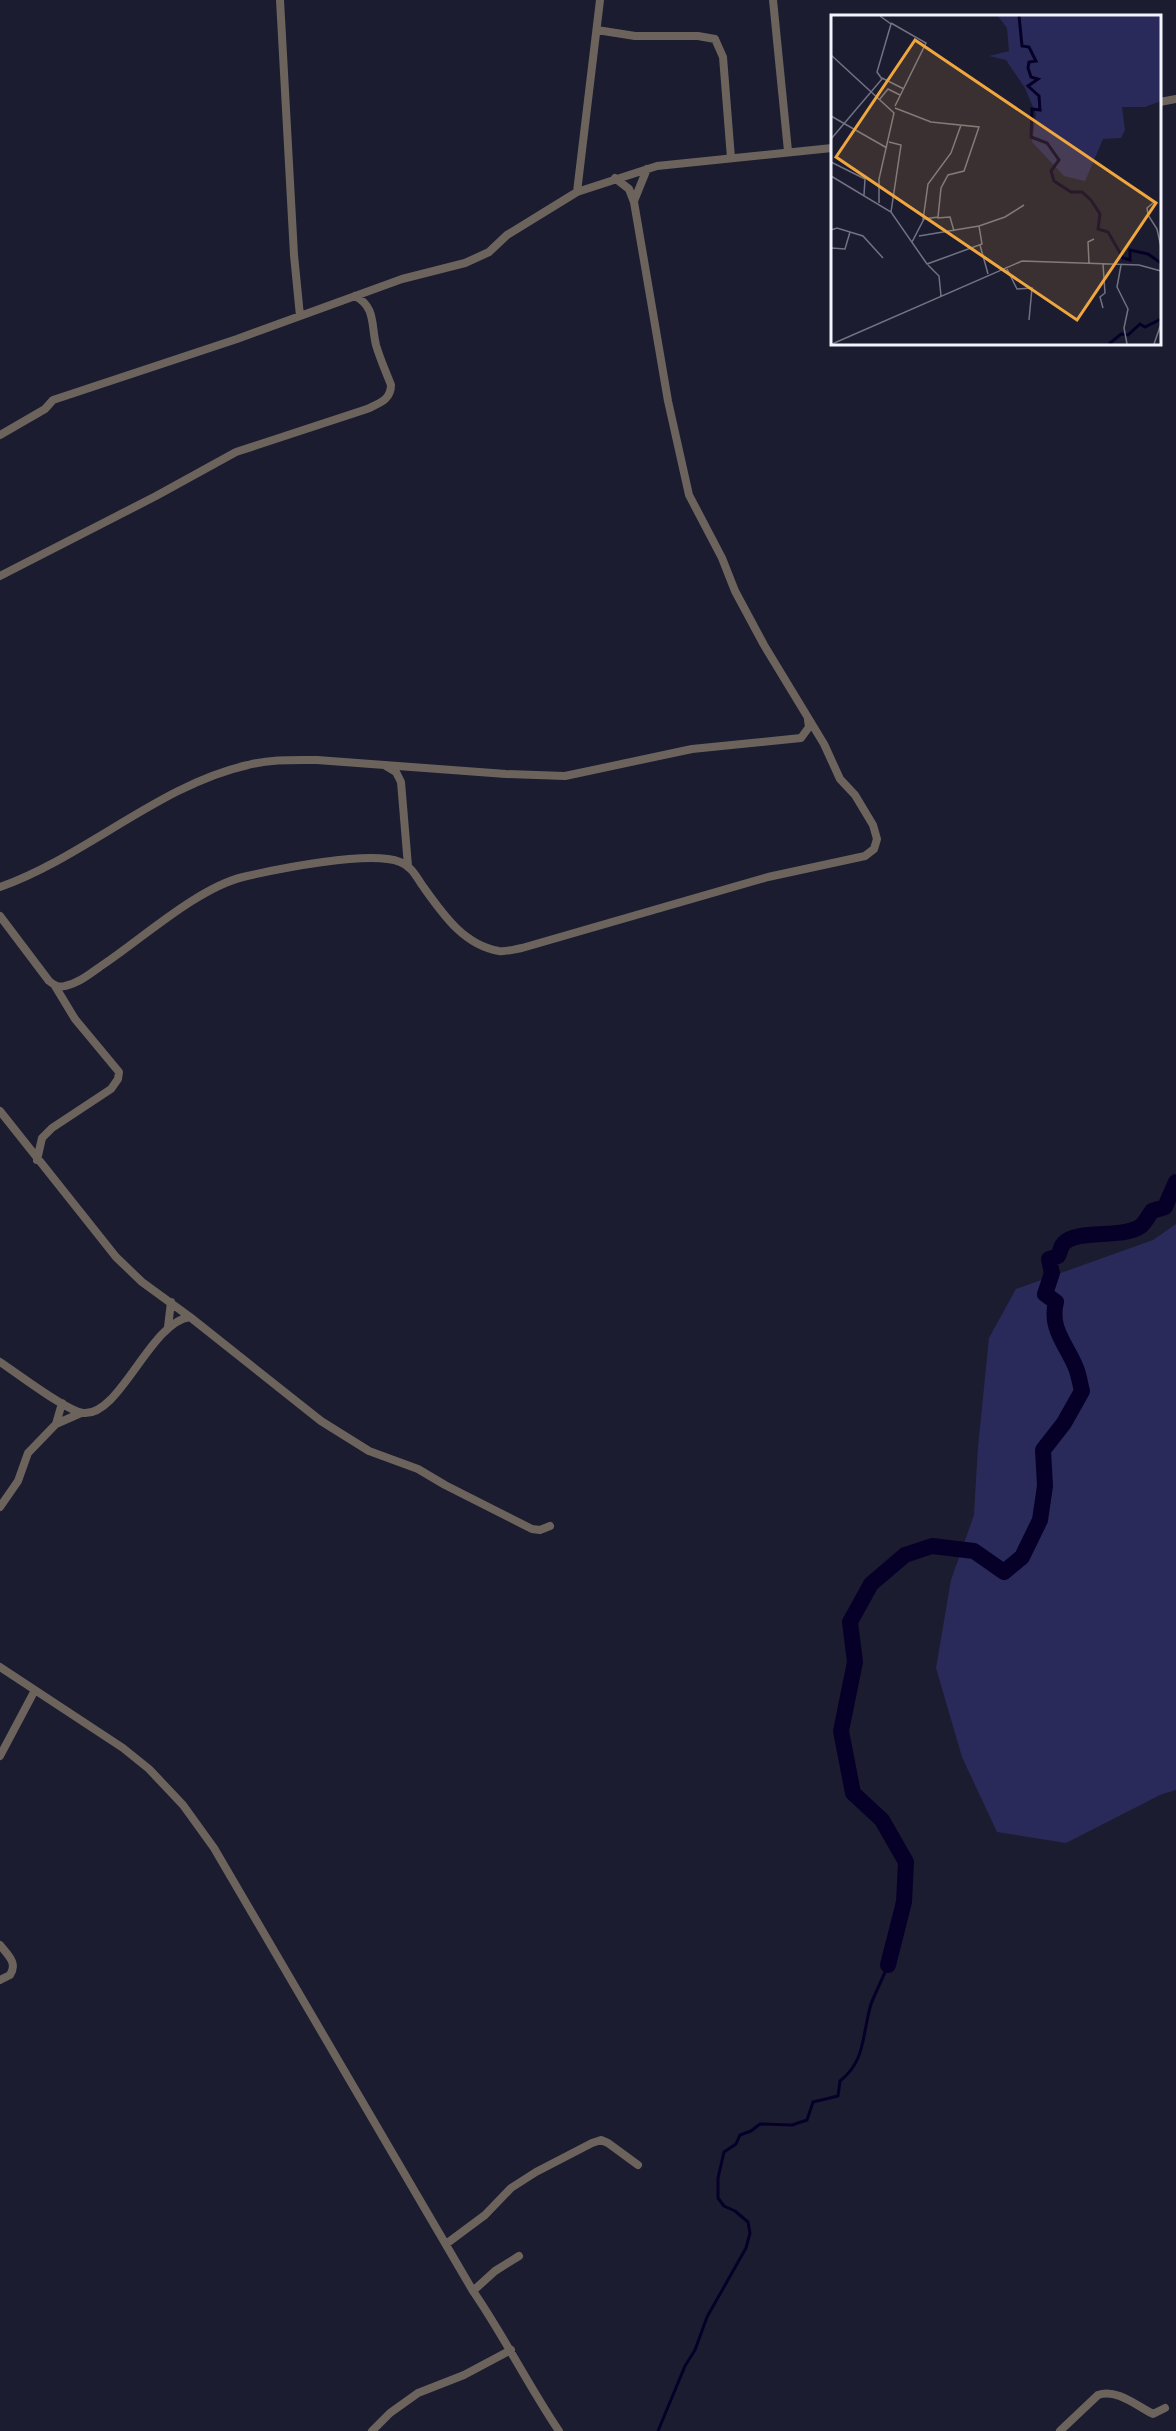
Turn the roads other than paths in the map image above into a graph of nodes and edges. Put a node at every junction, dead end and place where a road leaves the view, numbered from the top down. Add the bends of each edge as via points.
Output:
1 (280, 0) edge
2 (600, 0) edge
3 (773, 0) edge
4 (597, 30) junction
5 (1176, 99) edge
6 (1161, 102) edge
7 (831, 148) edge
8 (788, 151) junction
9 (731, 158) junction
10 (647, 170) junction
11 (615, 178) junction
12 (577, 192) junction
13 (634, 201) junction
14 (355, 296) junction
15 (300, 316) junction
16 (0, 435) edge
17 (0, 576) edge
18 (808, 717) junction
19 (386, 765) junction
20 (408, 866) junction
21 (0, 887) edge
22 (0, 916) edge
23 (75, 983) junction
24 (55, 986) junction
25 (63, 1002) junction
26 (0, 1111) edge
27 (42, 1138) junction
28 (23, 1140) junction
29 (37, 1160) junction
30 (171, 1302) junction
31 (190, 1317) junction
32 (168, 1327) junction
33 (0, 1362) edge
34 (62, 1403) junction
35 (81, 1413) junction
36 (56, 1424) junction
37 (0, 1507) edge
38 (550, 1526) dead end
39 (0, 1667) edge
40 (35, 1690) junction
41 (0, 1756) edge
42 (0, 1945) edge
43 (0, 1980) edge
44 (638, 2165) dead end
45 (446, 2244) junction
46 (519, 2256) dead end
47 (473, 2290) junction
48 (511, 2350) junction
49 (1165, 2408) dead end
50 (372, 2431) edge
51 (559, 2431) edge
52 (1060, 2431) edge

1 - 15 street
2 - 4 street
3 - 8 street
4 - 9 street via 635,36 714,39 723,57
4 - 12 street
5 - 6 street
7 - 8 street
8 - 9 street
9 - 10 street
10 - 11 street
10 - 13 street
11 - 12 street
11 - 13 street via 629,189
12 - 14 street via 507,235 489,252
13 - 18 street via 668,401 689,495 735,591
14 - 15 street
14 - 17 street via 369,306 374,320 376,343 391,385 386,400 236,452
15 - 16 street via 53,400 45,409
18 - 19 street via 809,726 801,738 692,750 565,776
18 - 20 street via 840,779 873,825 877,839 874,849 865,856 768,877 501,951 464,937
19 - 20 street via 401,782
19 - 21 street via 287,760 248,765 194,785 48,866
20 - 23 street via 389,858 371,857 272,871 226,882
22 - 24 street
23 - 24 street
23 - 25 street
24 - 25 street
25 - 27 street via 119,1072 118,1079 111,1089
26 - 28 street
27 - 28 street
27 - 29 street
28 - 29 street
29 - 30 street via 116,1257
30 - 31 street
30 - 32 street
31 - 32 street
31 - 38 street via 321,1421 369,1451 418,1469 532,1529
32 - 35 street via 102,1408
33 - 34 street
34 - 35 street
34 - 36 street
35 - 36 street
36 - 37 street via 28,1453 18,1481
39 - 40 street
40 - 41 street
40 - 45 street via 123,1748 183,1805 214,1848
42 - 43 street via 14,1965 10,1975
44 - 45 street via 608,2143 592,2143 511,2188 485,2215
45 - 47 street
46 - 47 street
47 - 48 street
48 - 50 street via 418,2393
48 - 51 street
49 - 52 street via 1153,2414 1119,2396 1103,2393

